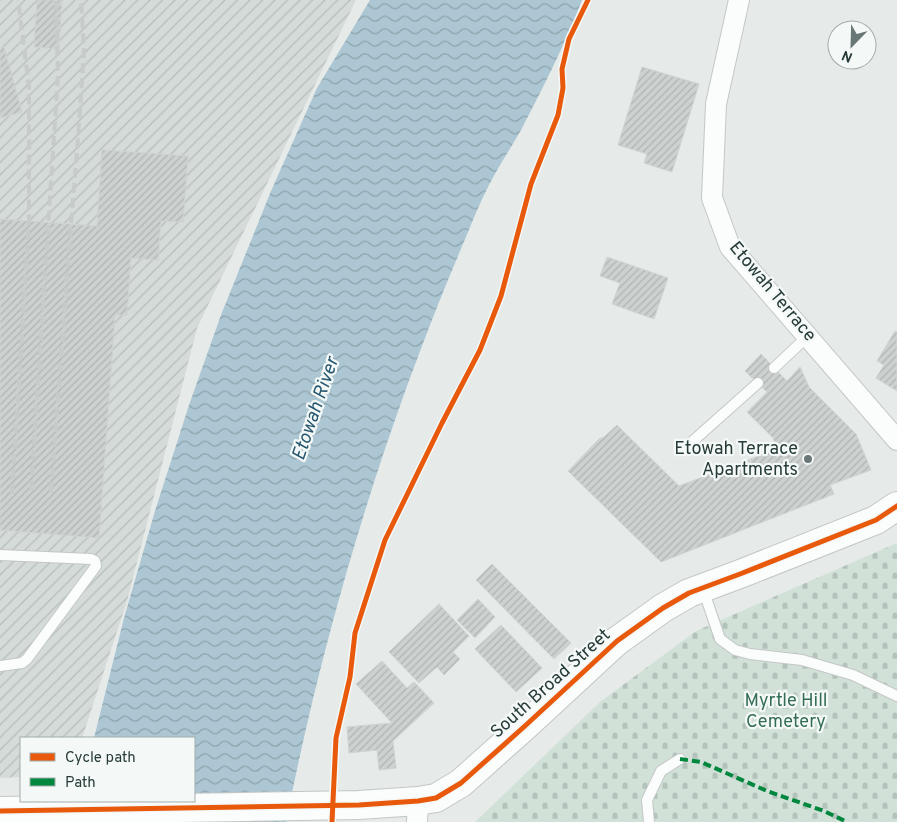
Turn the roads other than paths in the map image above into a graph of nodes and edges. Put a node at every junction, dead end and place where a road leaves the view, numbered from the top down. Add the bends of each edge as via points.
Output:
1 (739, 0) edge
2 (808, 336) junction
3 (774, 368) dead end
4 (758, 383) dead end
5 (897, 440) edge
6 (685, 448) dead end
7 (897, 506) edge
8 (0, 555) edge
9 (703, 588) junction
10 (0, 666) edge
11 (897, 696) edge
12 (680, 759) dead end
13 (8, 810) edge
14 (418, 812) edge
15 (650, 822) edge

1 - 2 street, Etowah Terrace via 716,104 712,198 730,247
2 - 3 lane
2 - 5 street, Etowah Terrace
4 - 6 lane
7 - 9 main road, South Broad Street via 876,520
8 - 10 lane via 91,559 96,566 27,659 22,663
9 - 11 lane via 720,639 735,650 802,660 853,675
9 - 14 main road, South Broad Street via 663,608 617,642 461,783
12 - 15 lane via 661,771 648,800
13 - 14 main road, South Broad Street via 359,805

